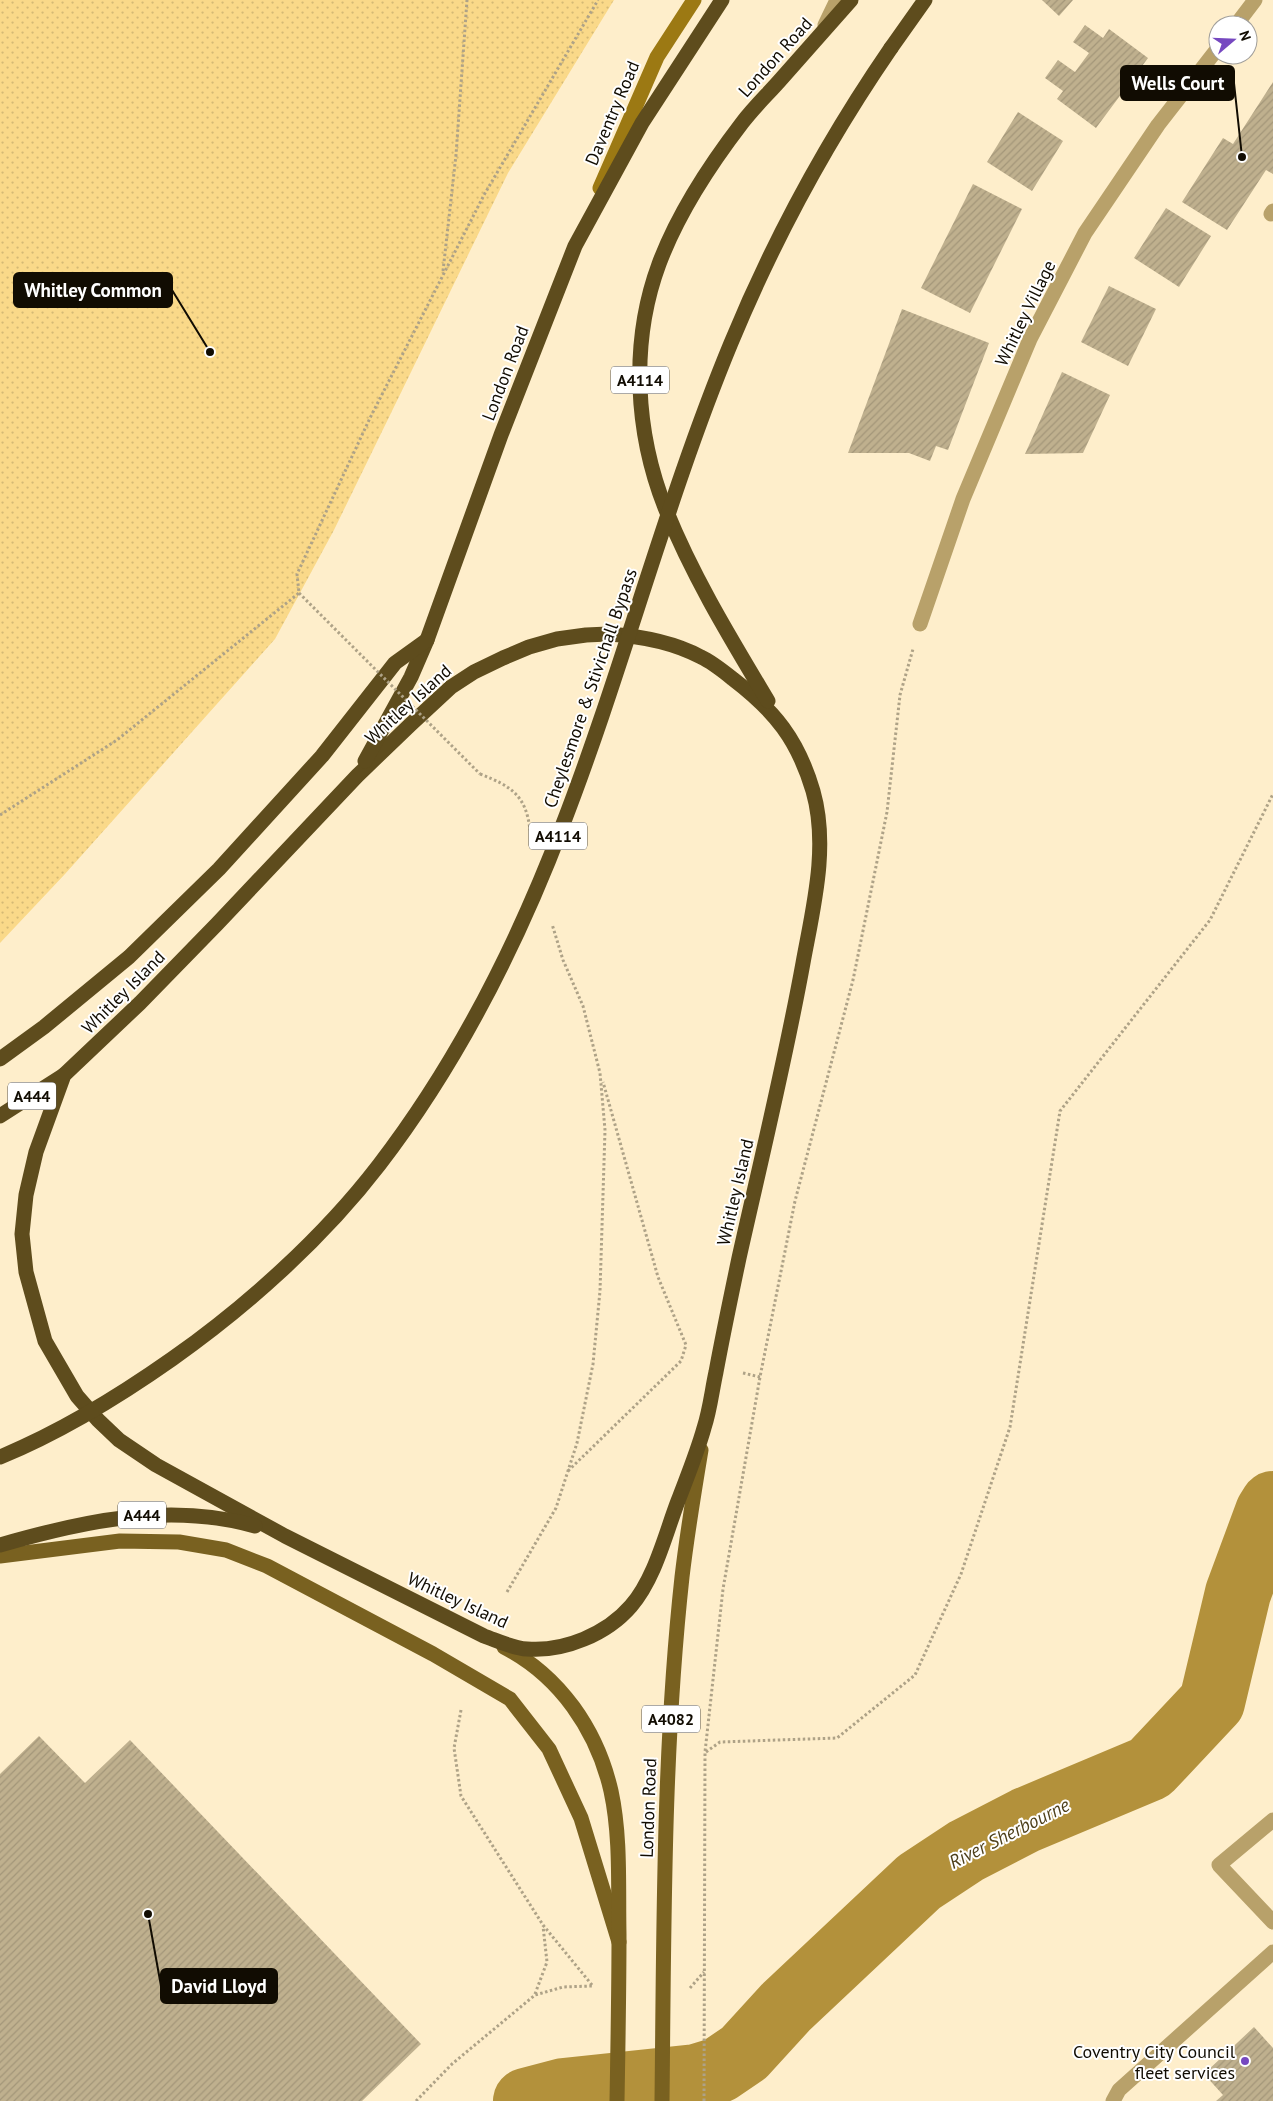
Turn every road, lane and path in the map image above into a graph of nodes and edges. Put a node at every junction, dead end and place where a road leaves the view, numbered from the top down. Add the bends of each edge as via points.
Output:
1 (467, 0) edge
2 (598, 0) edge
3 (694, 0) edge
4 (722, 0) edge
5 (837, 0) edge
6 (851, 0) edge
7 (926, 0) edge
8 (1255, 0) edge
9 (1244, 15) edge
10 (801, 57) junction
11 (1208, 61) edge
12 (575, 246) junction
13 (443, 275) junction
14 (299, 593) junction
15 (920, 624) joint
16 (427, 640) junction
17 (778, 719) junction
18 (357, 776) junction
19 (1273, 794) edge
20 (0, 815) edge
21 (530, 835) dead end
22 (549, 916) dead end
23 (0, 1059) edge
24 (600, 1073) junction
25 (64, 1075) junction
26 (0, 1116) edge
27 (705, 1427) junction
28 (0, 1457) edge
29 (568, 1472) junction
30 (285, 1536) junction
31 (0, 1545) edge
32 (0, 1556) edge
33 (507, 1592) dead end
34 (484, 1636) junction
35 (462, 1710) dead end
36 (705, 1752) junction
37 (1273, 1820) edge
38 (1273, 1922) edge
39 (543, 1925) junction
40 (619, 1942) junction
41 (1273, 1952) edge
42 (593, 1986) junction
43 (596, 1994) dead end
44 (535, 1995) junction
45 (416, 2101) edge
46 (617, 2101) edge
47 (662, 2101) edge
48 (704, 2101) edge
49 (1113, 2101) edge

1 - 13 path via 456,155
2 - 13 path via 484,195
3 - 12 street, Daventry Road via 657,57
4 - 12 highway, London Road via 642,123
5 - 10 street via 829,18
6 - 10 highway, London Road / A4114
7 - 28 highway, Cheylesmore & Stivichall Bypass / A4114, bridge via 831,140 768,258 702,420 562,827 499,970 423,1103 377,1167 326,1225 268,1283 209,1332 144,1379 75,1421
8 - 9 street
10 - 17 highway, London Road / A4114 via 743,121 674,228 650,298 640,369 646,436 666,510 709,598
11 - 15 street, Whitley Village via 1158,125 1085,233 1040,321 995,421 963,498
12 - 16 highway, London Road
13 - 14 path via 370,418 297,574
14 - 20 path via 116,740
14 - 21 path, bridge via 480,774 502,783 520,796 529,818
15 - 36 path via 900,694 887,812 853,980 795,1201 760,1377 723,1590
16 - 18 highway, London Road via 411,677
16 - 23 highway via 395,662 322,756 219,869 129,957
17 - 18 highway, Whitley Island via 751,692 701,656 636,636 586,635 529,646 474,672 451,687
17 - 27 highway, Whitley Island via 793,743 813,791 820,845 788,1043
18 - 25 highway, Whitley Island via 204,937
19 - 36 path via 1210,920 1060,1112 1010,1427 961,1574 915,1675 837,1738 720,1742
22 - 24 path via 583,1006
24 - 29 path via 605,1130 600,1291 593,1364
24 - 29 path via 658,1277 686,1345 681,1361
25 - 26 highway, A444
25 - 30 highway, Whitley Island via 36,1152 26,1195 22,1234 26,1272 45,1340 77,1396 119,1440 156,1466
27 - 34 highway, Whitley Island via 658,1554 631,1606 601,1630 565,1645 527,1649
27 - 47 main road, London Road / A4082 via 682,1576 669,1746
29 - 33 path via 556,1508
30 - 31 highway, A444 via 229,1520 146,1515 82,1523
30 - 34 highway, Whitley Island
32 - 40 main road via 120,1540 179,1542 226,1550 275,1571 433,1654 510,1699 550,1749 581,1818
34 - 40 main road, London Road via 524,1658 556,1685 577,1711 599,1753 611,1792 618,1854
35 - 39 path via 454,1748 461,1796
36 - 48 path
37 - 38 street via 1219,1865
39 - 42 path
39 - 44 path via 547,1962
40 - 46 main road, London Road
41 - 49 street via 1119,2090
42 - 43 path
42 - 44 path via 562,1987
44 - 45 path via 452,2064

